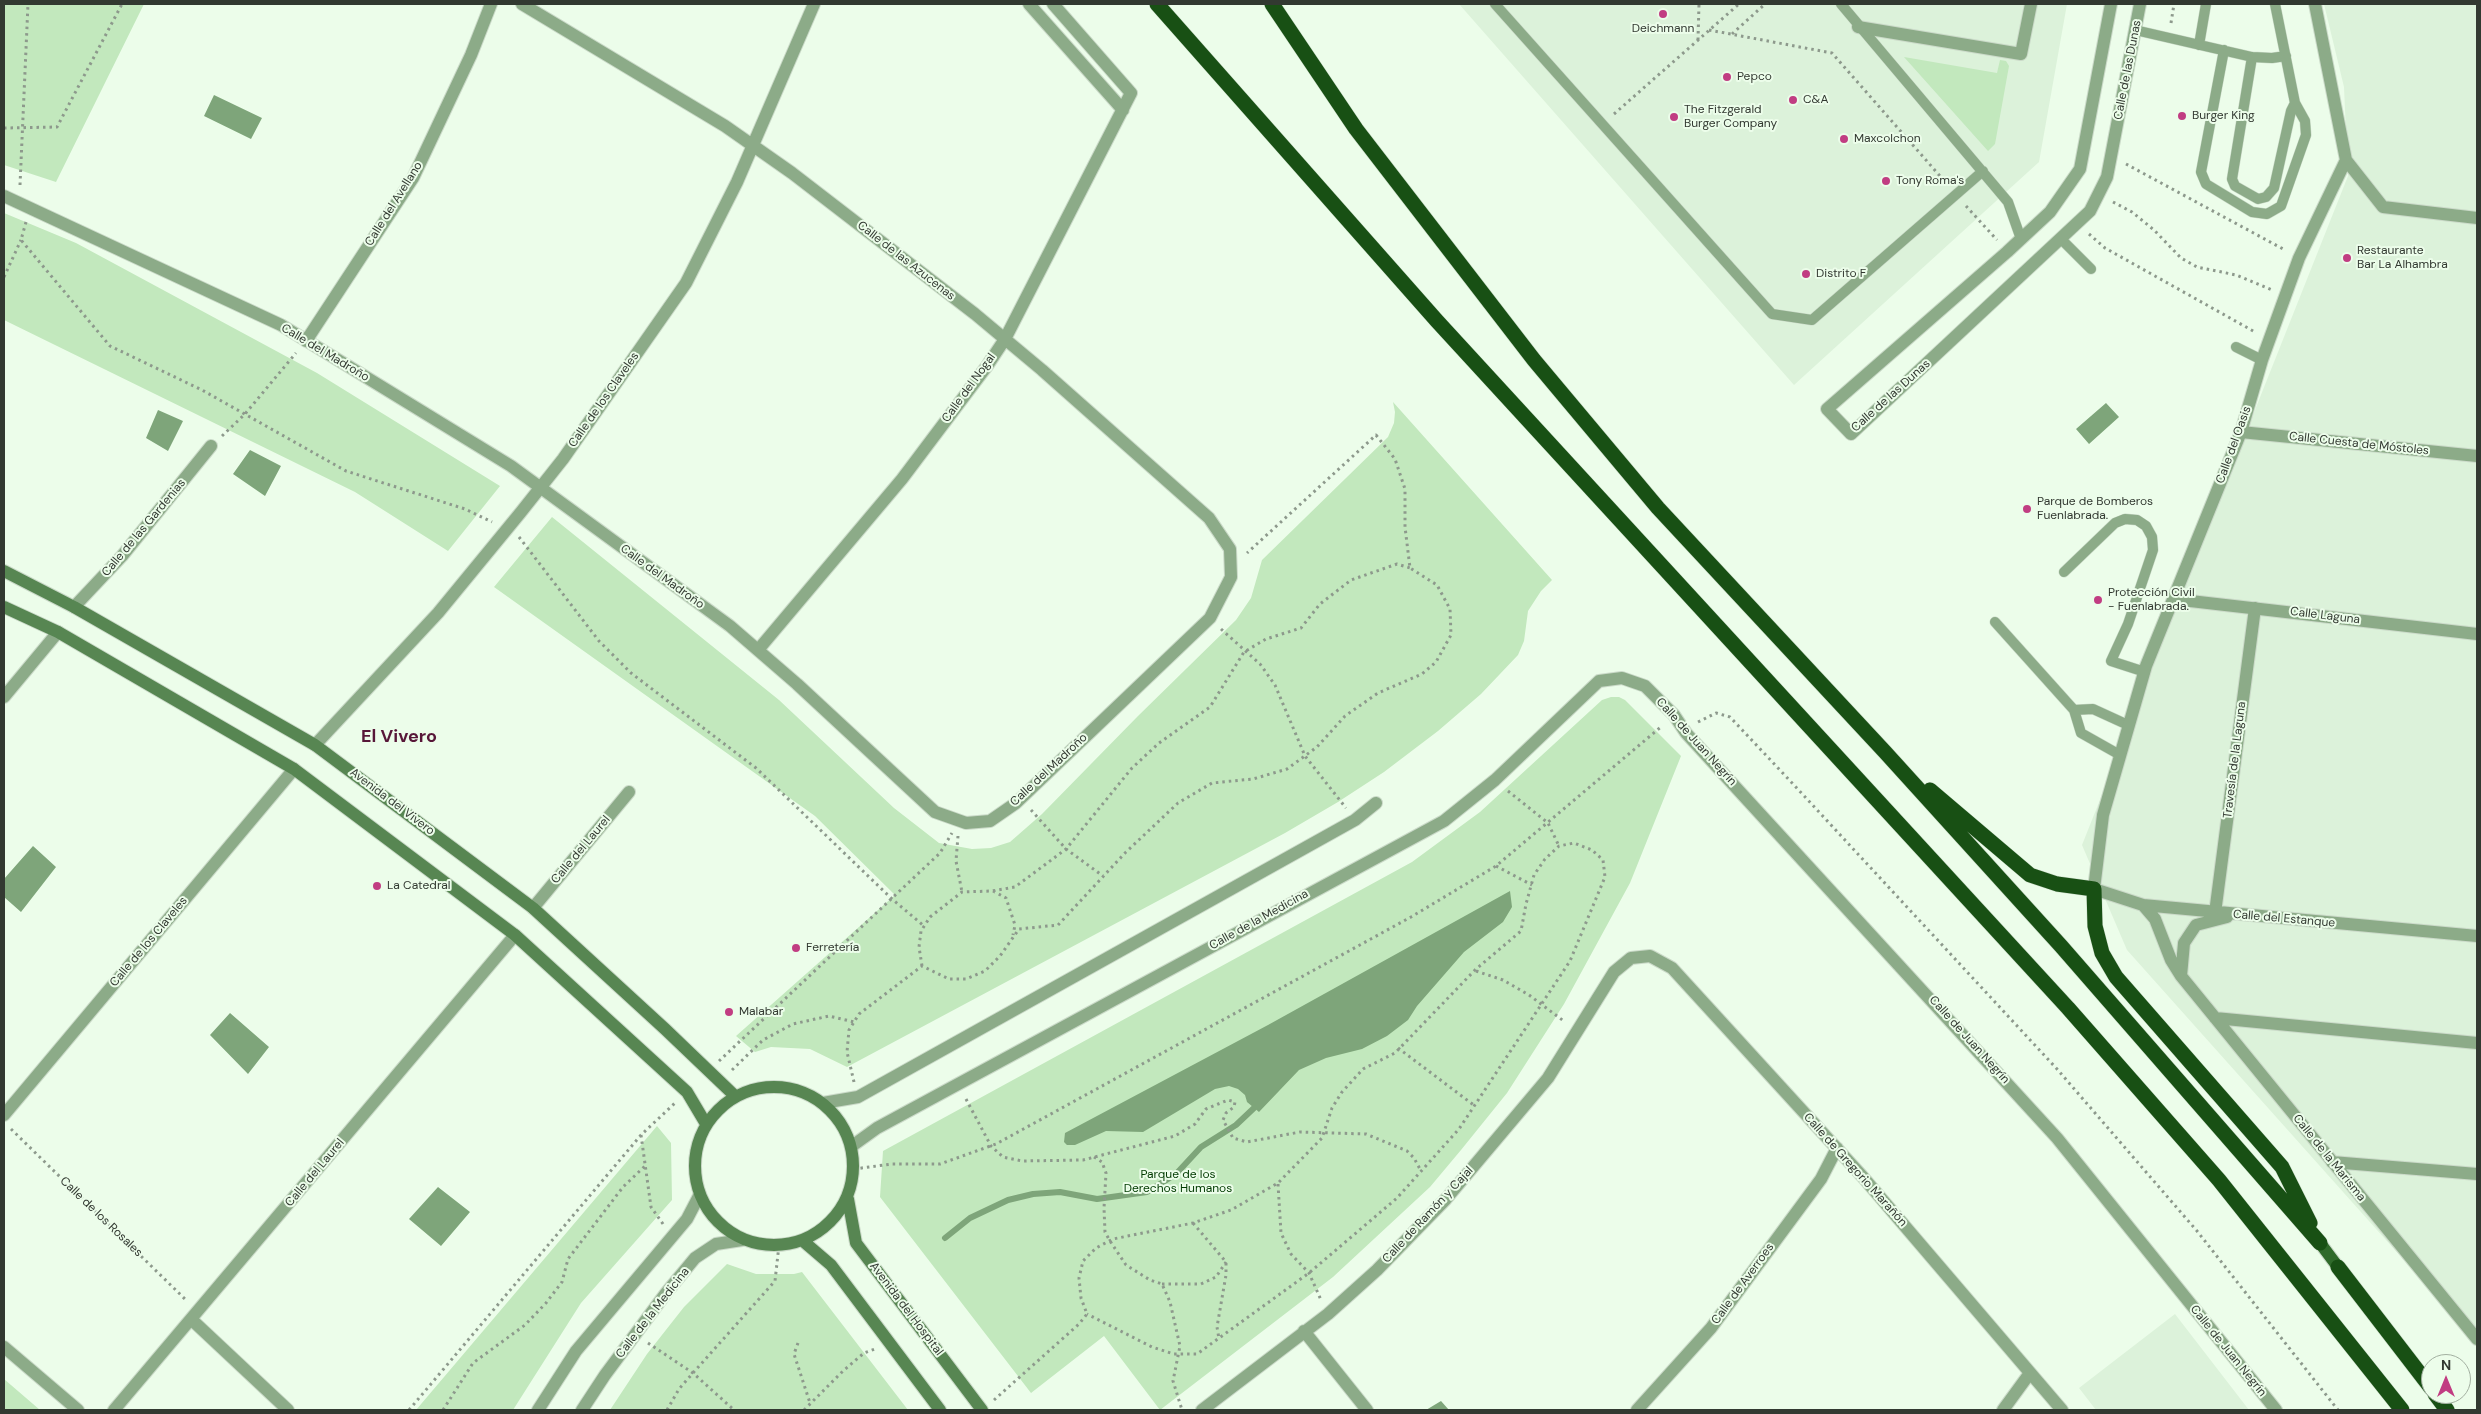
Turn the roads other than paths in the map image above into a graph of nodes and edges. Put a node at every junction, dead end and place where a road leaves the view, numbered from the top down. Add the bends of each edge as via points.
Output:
1 (491, 4) edge
2 (522, 4) edge
3 (814, 4) edge
4 (1029, 4) edge
5 (1053, 4) edge
6 (1157, 4) edge
7 (1272, 4) edge
8 (1495, 4) edge
9 (1841, 4) edge
10 (2030, 4) edge
11 (2111, 4) edge
12 (2140, 4) edge
13 (2206, 4) edge
14 (2275, 4) edge
15 (2315, 4) edge
16 (1858, 26) junction
17 (2135, 30) junction
18 (2199, 45) junction
19 (2224, 50) junction
20 (2286, 56) junction
21 (2252, 57) junction
22 (2295, 103) junction
23 (1122, 110) junction
24 (752, 145) junction
25 (2346, 160) junction
26 (1983, 171) junction
27 (4, 196) edge
28 (2477, 218) edge
29 (2021, 239) junction
30 (2061, 239) junction
31 (2091, 270) dead end
32 (1004, 339) junction
33 (306, 340) junction
34 (2236, 347) dead end
35 (2262, 360) junction
36 (2241, 432) junction
37 (211, 446) road end
38 (2477, 456) edge
39 (540, 487) junction
40 (4, 571) edge
41 (1230, 572) joint
42 (2064, 572) dead end
43 (2173, 598) junction
44 (74, 607) junction
45 (4, 608) edge
46 (2255, 608) junction
47 (1996, 622) dead end
48 (58, 632) junction
49 (2477, 634) edge
50 (758, 650) junction
51 (2145, 672) junction
52 (1645, 686) joint
53 (4, 697) edge
54 (2074, 710) junction
55 (2128, 725) junction
56 (315, 745) junction
57 (1885, 752) junction
58 (2120, 755) junction
59 (294, 769) junction
60 (629, 792) dead end
61 (1376, 803) dead end
62 (2094, 889) junction
63 (2142, 905) junction
64 (533, 908) junction
65 (2215, 913) junction
66 (2236, 915) junction
67 (515, 935) junction
68 (2477, 936) edge
69 (1631, 958) joint
70 (2181, 976) junction
71 (2215, 1018) junction
72 (2477, 1043) edge
73 (734, 1096) junction
74 (823, 1103) junction
75 (4, 1116) edge
76 (706, 1124) junction
77 (852, 1146) junction
78 (1837, 1148) junction
79 (2332, 1162) junction
80 (2477, 1174) edge
81 (699, 1196) junction
82 (848, 1199) junction
83 (742, 1240) junction
84 (803, 1241) junction
85 (2320, 1243) junction
86 (2338, 1267) joint
87 (195, 1316) junction
88 (1304, 1331) junction
89 (2477, 1339) edge
90 (4, 1347) edge
91 (2030, 1372) junction
92 (2421, 1375) edge
93 (78, 1410) edge
94 (114, 1410) edge
95 (288, 1410) edge
96 (538, 1410) edge
97 (582, 1410) edge
98 (940, 1410) edge
99 (982, 1410) edge
100 (1202, 1410) edge
101 (1366, 1410) edge
102 (1636, 1410) edge
103 (2003, 1410) edge
104 (2062, 1410) edge
105 (2276, 1410) edge
106 (2402, 1410) edge

1 - 33 street, Calle del Avellano via 471,55 413,178
2 - 24 street, Calle de las Azucenas
3 - 24 street, Calle de los Claveles
4 - 23 street
5 - 23 street, Calle del Nogal via 1132,93
6 - 106 highway via 1437,321 2068,1008 2219,1180
7 - 57 highway via 1356,129 1534,360 1658,508
8 - 26 lane via 1772,314 1812,320
9 - 16 lane
10 - 16 street via 2021,54
11 - 29 street, Calle de las Dunas via 2080,169 2050,212
12 - 17 street, Calle de las Dunas
13 - 18 lane
14 - 20 lane
15 - 25 street
16 - 26 lane
17 - 18 lane
17 - 30 street, Calle de las Dunas via 2107,176 2090,211
18 - 19 lane
19 - 21 lane
19 - 22 lane via 2201,172 2206,184 2252,212 2266,214 2281,206 2306,134 2305,121
20 - 21 lane
20 - 22 lane
21 - 22 lane via 2232,179 2235,186 2258,199 2266,197 2274,188
23 - 32 street, Calle del Nogal
24 - 32 street, Calle de las Azucenas
24 - 39 street, Calle de los Claveles via 686,283
25 - 28 street via 2384,207
25 - 35 street, Calle del Oasis via 2299,258
26 - 29 lane via 2008,202
27 - 33 street, Calle del Madroño
29 - 30 street, Calle de las Dunas via 1827,409 1851,434
30 - 31 lane
32 - 41 street, Calle de las Azucenas via 1209,518 1230,549
32 - 50 street, Calle del Nogal via 902,479
33 - 39 street, Calle del Madroño
34 - 35 lane
35 - 36 street, Calle del Oasis
36 - 38 street, Calle Cuesta de Móstoles
36 - 43 street, Calle del Oasis
37 - 44 street, Calle de las Gardenias via 122,556
39 - 50 street, Calle del Madroño
39 - 56 street, Calle de los Claveles via 438,613
40 - 44 main road, Avenida del Vivero
41 - 50 street, Calle del Madroño via 1210,618 1021,798 990,821 966,823 936,812
42 - 51 lane via 2115,523 2137,520 2146,526 2154,550 2111,661
43 - 46 street, Calle Laguna
43 - 51 street, Calle del Oasis
44 - 56 main road, Avenida del Vivero
45 - 48 main road
46 - 49 street, Calle Laguna
46 - 65 street, Travesía de la Laguna
47 - 54 lane
48 - 53 street
48 - 59 main road
51 - 55 street, Calle del Oasis
52 - 77 street, Calle de la Medicina via 1622,678 1599,681 1495,780 1444,821 877,1128
52 - 105 street, Calle de Juan Negrín via 2057,1138
54 - 55 lane via 2093,709
54 - 58 lane via 2081,732
55 - 58 street, Calle del Oasis
56 - 64 main road, Avenida del Vivero
57 - 62 highway via 2030,875 2057,884
57 - 85 highway via 2061,946
58 - 62 street, Calle del Oasis via 2103,815
59 - 67 main road
59 - 75 street, Calle de los Claveles
60 - 64 street, Calle del Laurel
61 - 74 street via 1355,820 858,1097
62 - 63 street, Calle del Estanque
62 - 85 highway via 2095,926 2102,953 2116,977 2282,1167
63 - 65 street, Calle del Estanque
63 - 70 street, Calle de la Marisma via 2154,919 2170,960
64 - 73 main road, Avenida del Vivero
65 - 66 street, Calle del Estanque
66 - 68 street, Calle del Estanque
66 - 70 street via 2196,924 2184,943
67 - 76 main road via 687,1092
67 - 87 street, Calle del Laurel
69 - 78 street, Calle de Gregorio Marañón via 1650,956 1672,968
69 - 88 street, Calle de Ramón y Cajal via 1614,972 1548,1078 1446,1199 1377,1270
70 - 71 street, Calle de la Marisma
71 - 72 street
71 - 79 street, Calle de la Marisma
73 - 74 main road via 776,1086 806,1093
73 - 76 main road via 718,1108
74 - 77 main road via 846,1130
76 - 81 main road via 700,1134 693,1165
77 - 82 main road via 854,1168
78 - 91 street, Calle de Gregorio Marañón
78 - 102 street, Calle de Averroes via 1821,1180 1711,1328
79 - 80 street
79 - 89 street, Calle de la Marisma
81 - 83 main road via 716,1222
81 - 96 street via 687,1219 576,1351
82 - 84 main road via 830,1225
82 - 99 main road, Avenida del Hospital via 856,1243
83 - 84 main road via 772,1246
83 - 97 street, Calle de la Medicina via 716,1244 695,1258
84 - 98 main road via 830,1265
85 - 86 main road
86 - 92 highway
87 - 94 street, Calle del Laurel
87 - 95 street
88 - 100 street, Calle de Ramón y Cajal
88 - 101 street
90 - 93 street
91 - 103 street
91 - 104 street, Calle de Gregorio Marañón

